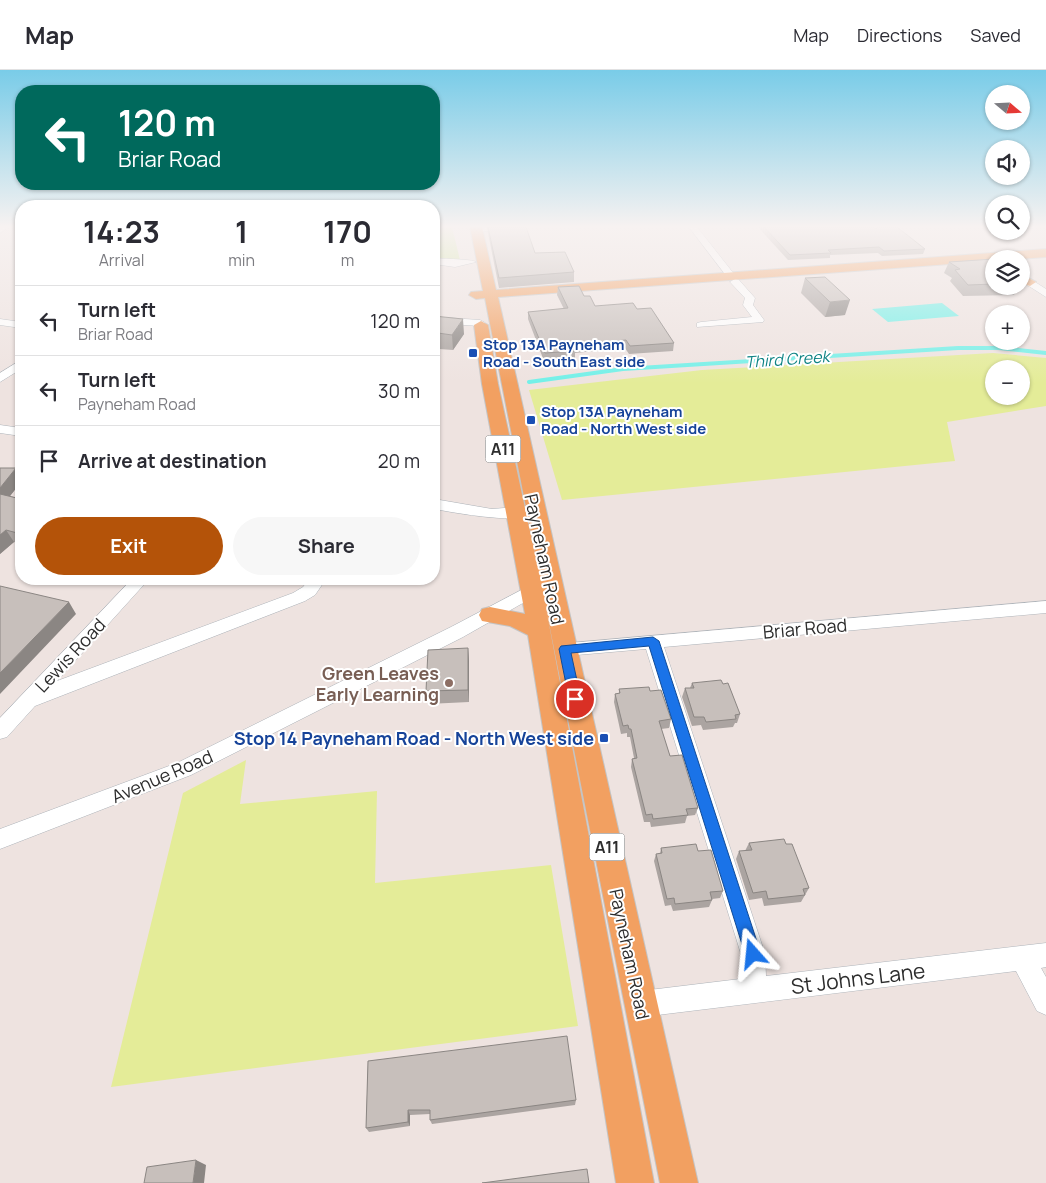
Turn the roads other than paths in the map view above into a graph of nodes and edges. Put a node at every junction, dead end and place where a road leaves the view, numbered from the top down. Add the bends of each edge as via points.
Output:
1 (477, 279) edge
2 (480, 279) edge
3 (733, 279) junction
4 (1030, 283) edge
5 (1046, 294) edge
6 (483, 297) junction
7 (538, 297) junction
8 (440, 320) edge
9 (0, 322) edge
10 (487, 322) junction
11 (15, 324) edge
12 (700, 325) dead end
13 (15, 368) edge
14 (0, 378) edge
15 (0, 429) edge
16 (15, 431) edge
17 (440, 505) edge
18 (525, 512) junction
19 (545, 558) junction
20 (135, 585) edge
21 (314, 585) edge
22 (532, 592) junction
23 (1046, 607) edge
24 (490, 615) junction
25 (547, 620) junction
26 (653, 641) junction
27 (565, 649) junction
28 (575, 699) junction
29 (28, 700) junction
30 (0, 732) edge
31 (557, 742) junction
32 (0, 839) edge
33 (1046, 955) edge
34 (1022, 958) junction
35 (752, 990) junction
36 (1046, 1002) edge
37 (641, 1004) junction
38 (635, 1183) edge
39 (679, 1183) edge

1 - 6 main road, Payneham Road / A11
2 - 6 main road, Payneham Road / A11
3 - 6 main road
3 - 7 main road
3 - 12 street via 750,298 748,305 759,320
4 - 5 street
6 - 7 main road
6 - 10 main road, Payneham Road / A11
7 - 10 main road via 507,305
8 - 10 street
9 - 11 street
10 - 18 main road, Payneham Road / A11 via 490,384
13 - 14 street
15 - 16 street
17 - 18 street via 492,514
18 - 19 main road, Payneham Road / A11
18 - 22 main road, Payneham Road / A11
19 - 22 main road via 544,576
19 - 25 main road, Payneham Road / A11
20 - 29 street, Lewis Road
21 - 29 street via 299,597
22 - 24 street, Avenue Road
22 - 25 main road, Payneham Road / A11
23 - 26 street, Briar Road
24 - 25 main road
24 - 32 street, Avenue Road via 184,769
25 - 27 main road, Payneham Road / A11
25 - 31 main road, Payneham Road / A11
26 - 27 street, Briar Road
26 - 35 street via 753,954
27 - 28 main road, Payneham Road / A11
28 - 31 main road via 577,730 567,740
28 - 37 main road, Payneham Road / A11
29 - 30 street, Lewis Road
31 - 38 main road, Payneham Road / A11
33 - 34 street, St Johns Lane
34 - 35 street, St Johns Lane
34 - 36 street
35 - 37 street, St Johns Lane
37 - 39 main road, Payneham Road / A11

